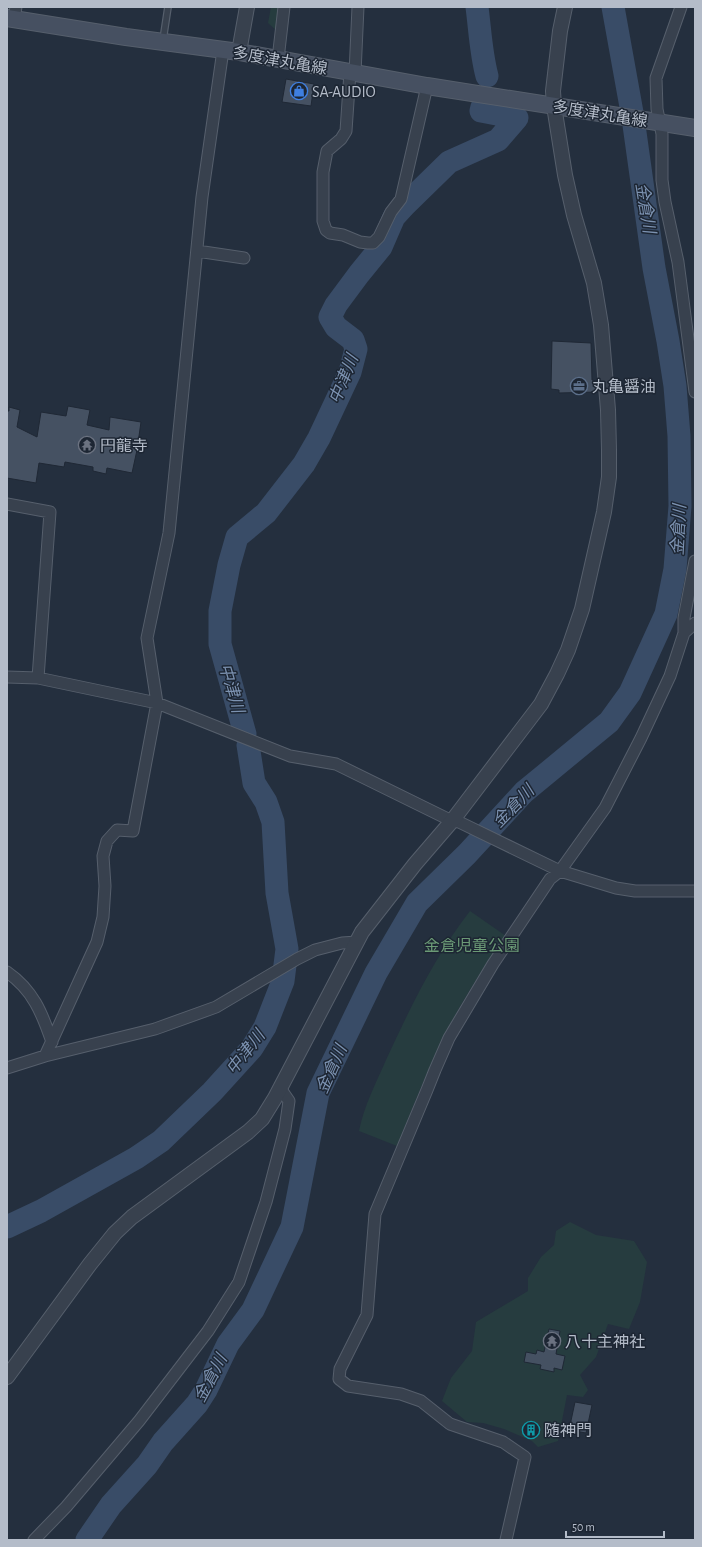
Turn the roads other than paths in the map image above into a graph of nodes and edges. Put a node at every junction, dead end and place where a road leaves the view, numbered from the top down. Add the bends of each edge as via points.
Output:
1 (168, 7) edge
2 (247, 7) edge
3 (284, 7) edge
4 (358, 7) edge
5 (565, 7) edge
6 (682, 7) edge
7 (12, 15) edge
8 (163, 42) junction
9 (223, 50) junction
10 (239, 52) junction
11 (278, 59) junction
12 (353, 73) junction
13 (427, 86) junction
14 (554, 106) junction
15 (661, 123) junction
16 (695, 128) edge
17 (197, 251) junction
18 (244, 258) dead end
19 (695, 392) edge
20 (7, 504) edge
21 (695, 561) edge
22 (695, 623) edge
23 (684, 633) junction
24 (7, 677) edge
25 (38, 678) junction
26 (157, 703) junction
27 (458, 823) junction
28 (560, 871) junction
29 (695, 891) edge
30 (357, 942) junction
31 (7, 972) edge
32 (52, 1042) junction
33 (45, 1056) junction
34 (7, 1068) edge
35 (280, 1088) junction
36 (7, 1377) edge
37 (34, 1540) edge
38 (506, 1540) edge

1 - 8 lane
2 - 10 street
3 - 11 street
4 - 12 street
5 - 14 street via 553,90
6 - 15 street via 656,78 657,108
7 - 8 main road, 多度津丸亀線
8 - 9 main road, 多度津丸亀線
9 - 10 main road, 多度津丸亀線
9 - 17 street
10 - 11 main road, 多度津丸亀線
11 - 12 main road, 多度津丸亀線
12 - 13 main road, 多度津丸亀線
12 - 13 street via 346,131 327,151 323,172 323,221 326,230 330,232 368,243 379,237 391,212 401,199
13 - 14 main road, 多度津丸亀線
14 - 15 main road, 多度津丸亀線
14 - 27 street via 565,175 594,283 601,325 608,410 609,477 604,512 582,609 568,650 542,704
15 - 16 main road, 多度津丸亀線
15 - 19 street via 662,180 678,262
17 - 18 street
17 - 26 street via 169,532 147,638
20 - 25 street via 50,512
21 - 23 street via 684,618
22 - 23 street
23 - 28 street via 670,676 605,808
24 - 25 street
25 - 26 street
26 - 27 street via 290,756 336,764
26 - 32 street via 133,831 117,830 107,841 103,856 103,917 97,942
27 - 28 street
27 - 30 street via 415,864
28 - 29 street via 635,891
28 - 38 street via 550,879 493,964 440,1057 374,1214 366,1315 340,1369 339,1380 348,1386 401,1394 421,1401 450,1424 503,1442 525,1457
30 - 33 street via 315,950 216,1007 155,1029
30 - 35 street
31 - 32 street via 38,1005
32 - 33 street
33 - 34 street
35 - 36 street via 262,1119 248,1132 132,1217 115,1233
35 - 37 street via 289,1101 285,1129 266,1202 239,1282 208,1331 139,1421 66,1507

